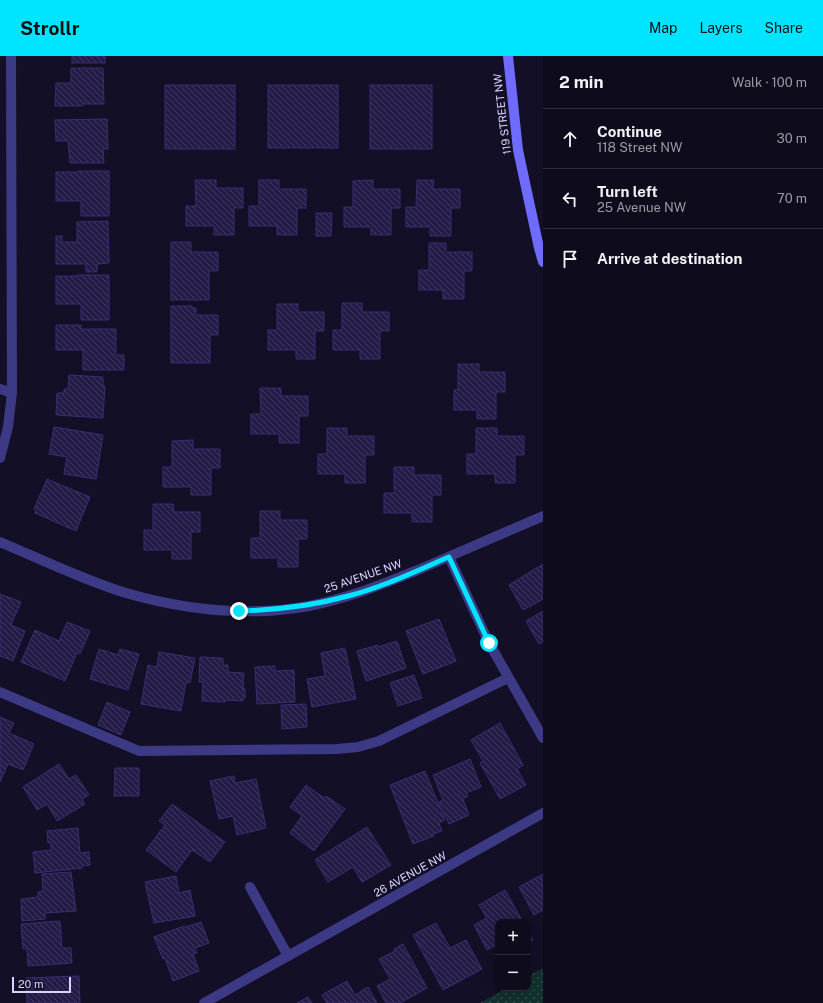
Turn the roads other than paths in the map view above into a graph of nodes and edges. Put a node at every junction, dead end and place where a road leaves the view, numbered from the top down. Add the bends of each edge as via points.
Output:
1 (11, 56) edge
2 (508, 56) edge
3 (543, 262) edge
4 (0, 389) edge
5 (12, 394) junction
6 (0, 458) edge
7 (543, 516) edge
8 (0, 542) edge
9 (449, 557) junction
10 (508, 678) junction
11 (0, 692) edge
12 (543, 738) edge
13 (543, 813) edge
14 (250, 887) dead end
15 (288, 956) junction
16 (204, 1003) edge

1 - 5 street
2 - 3 main road, 119 STREET NW via 518,150
4 - 5 street
5 - 6 street via 8,427
7 - 9 street, 25 AVENUE NW
8 - 9 street, 25 AVENUE NW via 125,593 202,609 239,611 308,606 350,596
9 - 10 street
10 - 11 street via 379,741 358,748 337,750 139,751
10 - 12 street
13 - 15 street, 26 AVENUE NW
14 - 15 street
15 - 16 street, 26 AVENUE NW

